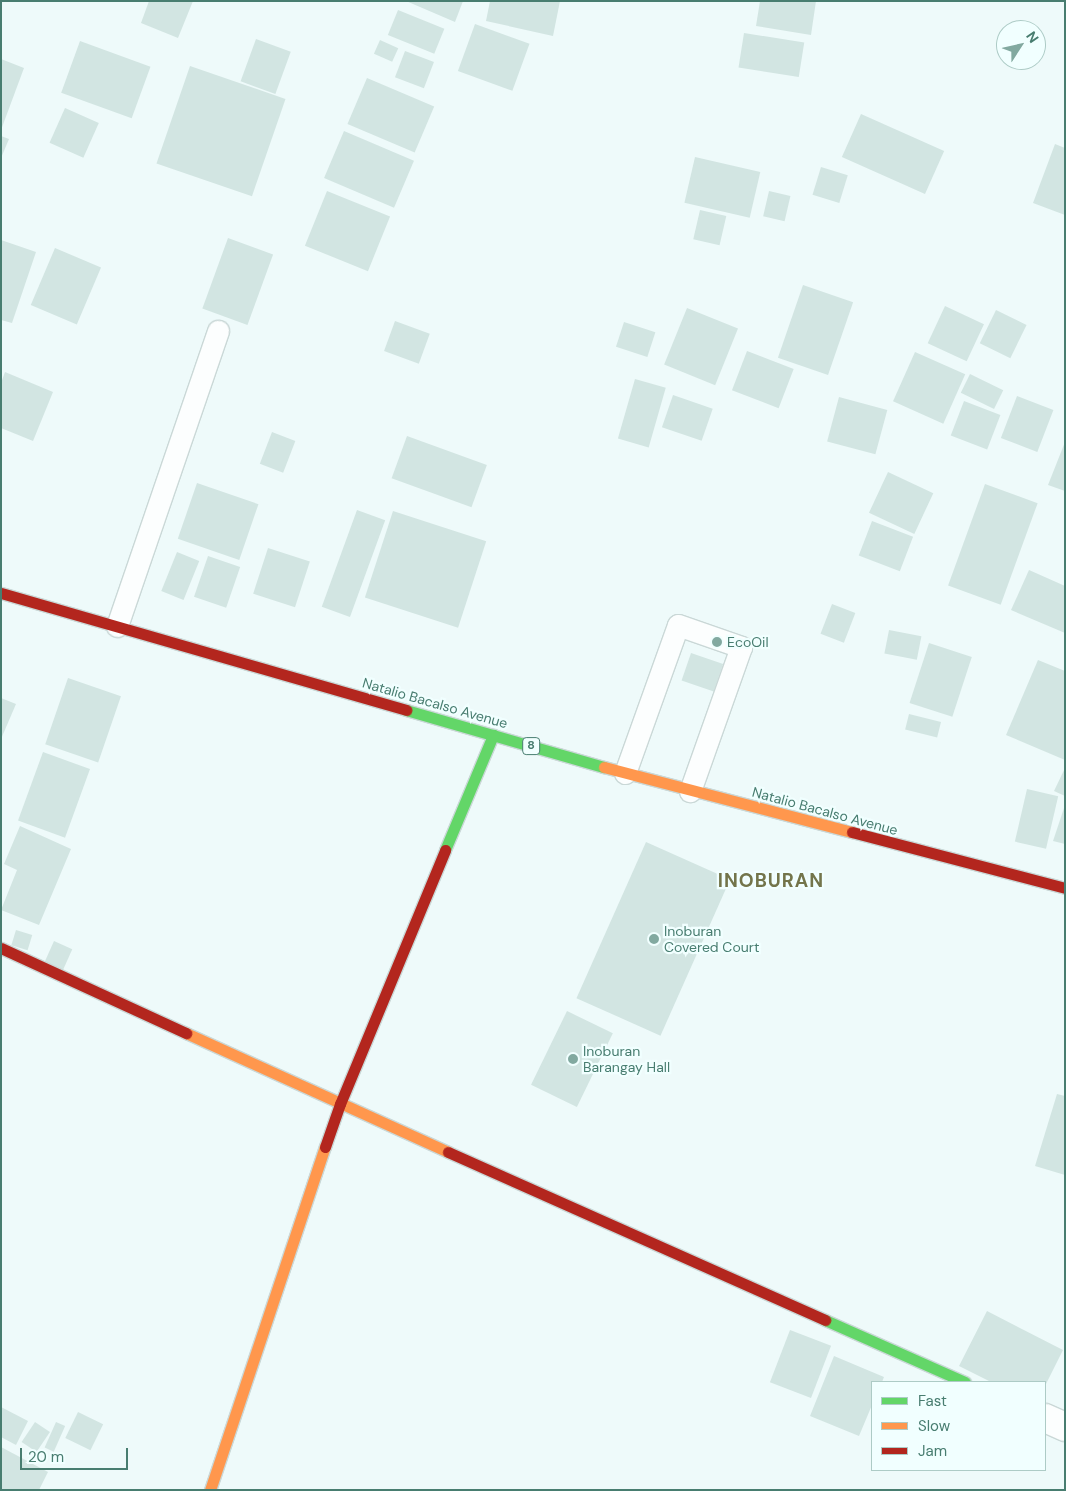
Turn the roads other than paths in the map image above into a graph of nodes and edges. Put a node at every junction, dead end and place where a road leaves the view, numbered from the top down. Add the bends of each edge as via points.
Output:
1 (218, 331) dead end
2 (1, 593) edge
3 (118, 626) junction
4 (493, 735) junction
5 (625, 773) junction
6 (690, 791) junction
7 (1065, 888) edge
8 (1, 948) edge
9 (340, 1104) junction
10 (963, 1381) edge
11 (1046, 1418) edge
12 (1065, 1427) edge
13 (210, 1490) edge

1 - 3 lane
2 - 3 main road, Natalio Bacalso Avenue / 8
3 - 4 main road, Natalio Bacalso Avenue / 8
4 - 5 main road, Natalio Bacalso Avenue / 8
4 - 9 main road
5 - 6 main road, Natalio Bacalso Avenue / 8
5 - 6 lane via 678,625 741,647
6 - 7 main road, Natalio Bacalso Avenue / 8
8 - 9 main road
9 - 10 main road
9 - 13 main road
11 - 12 street

